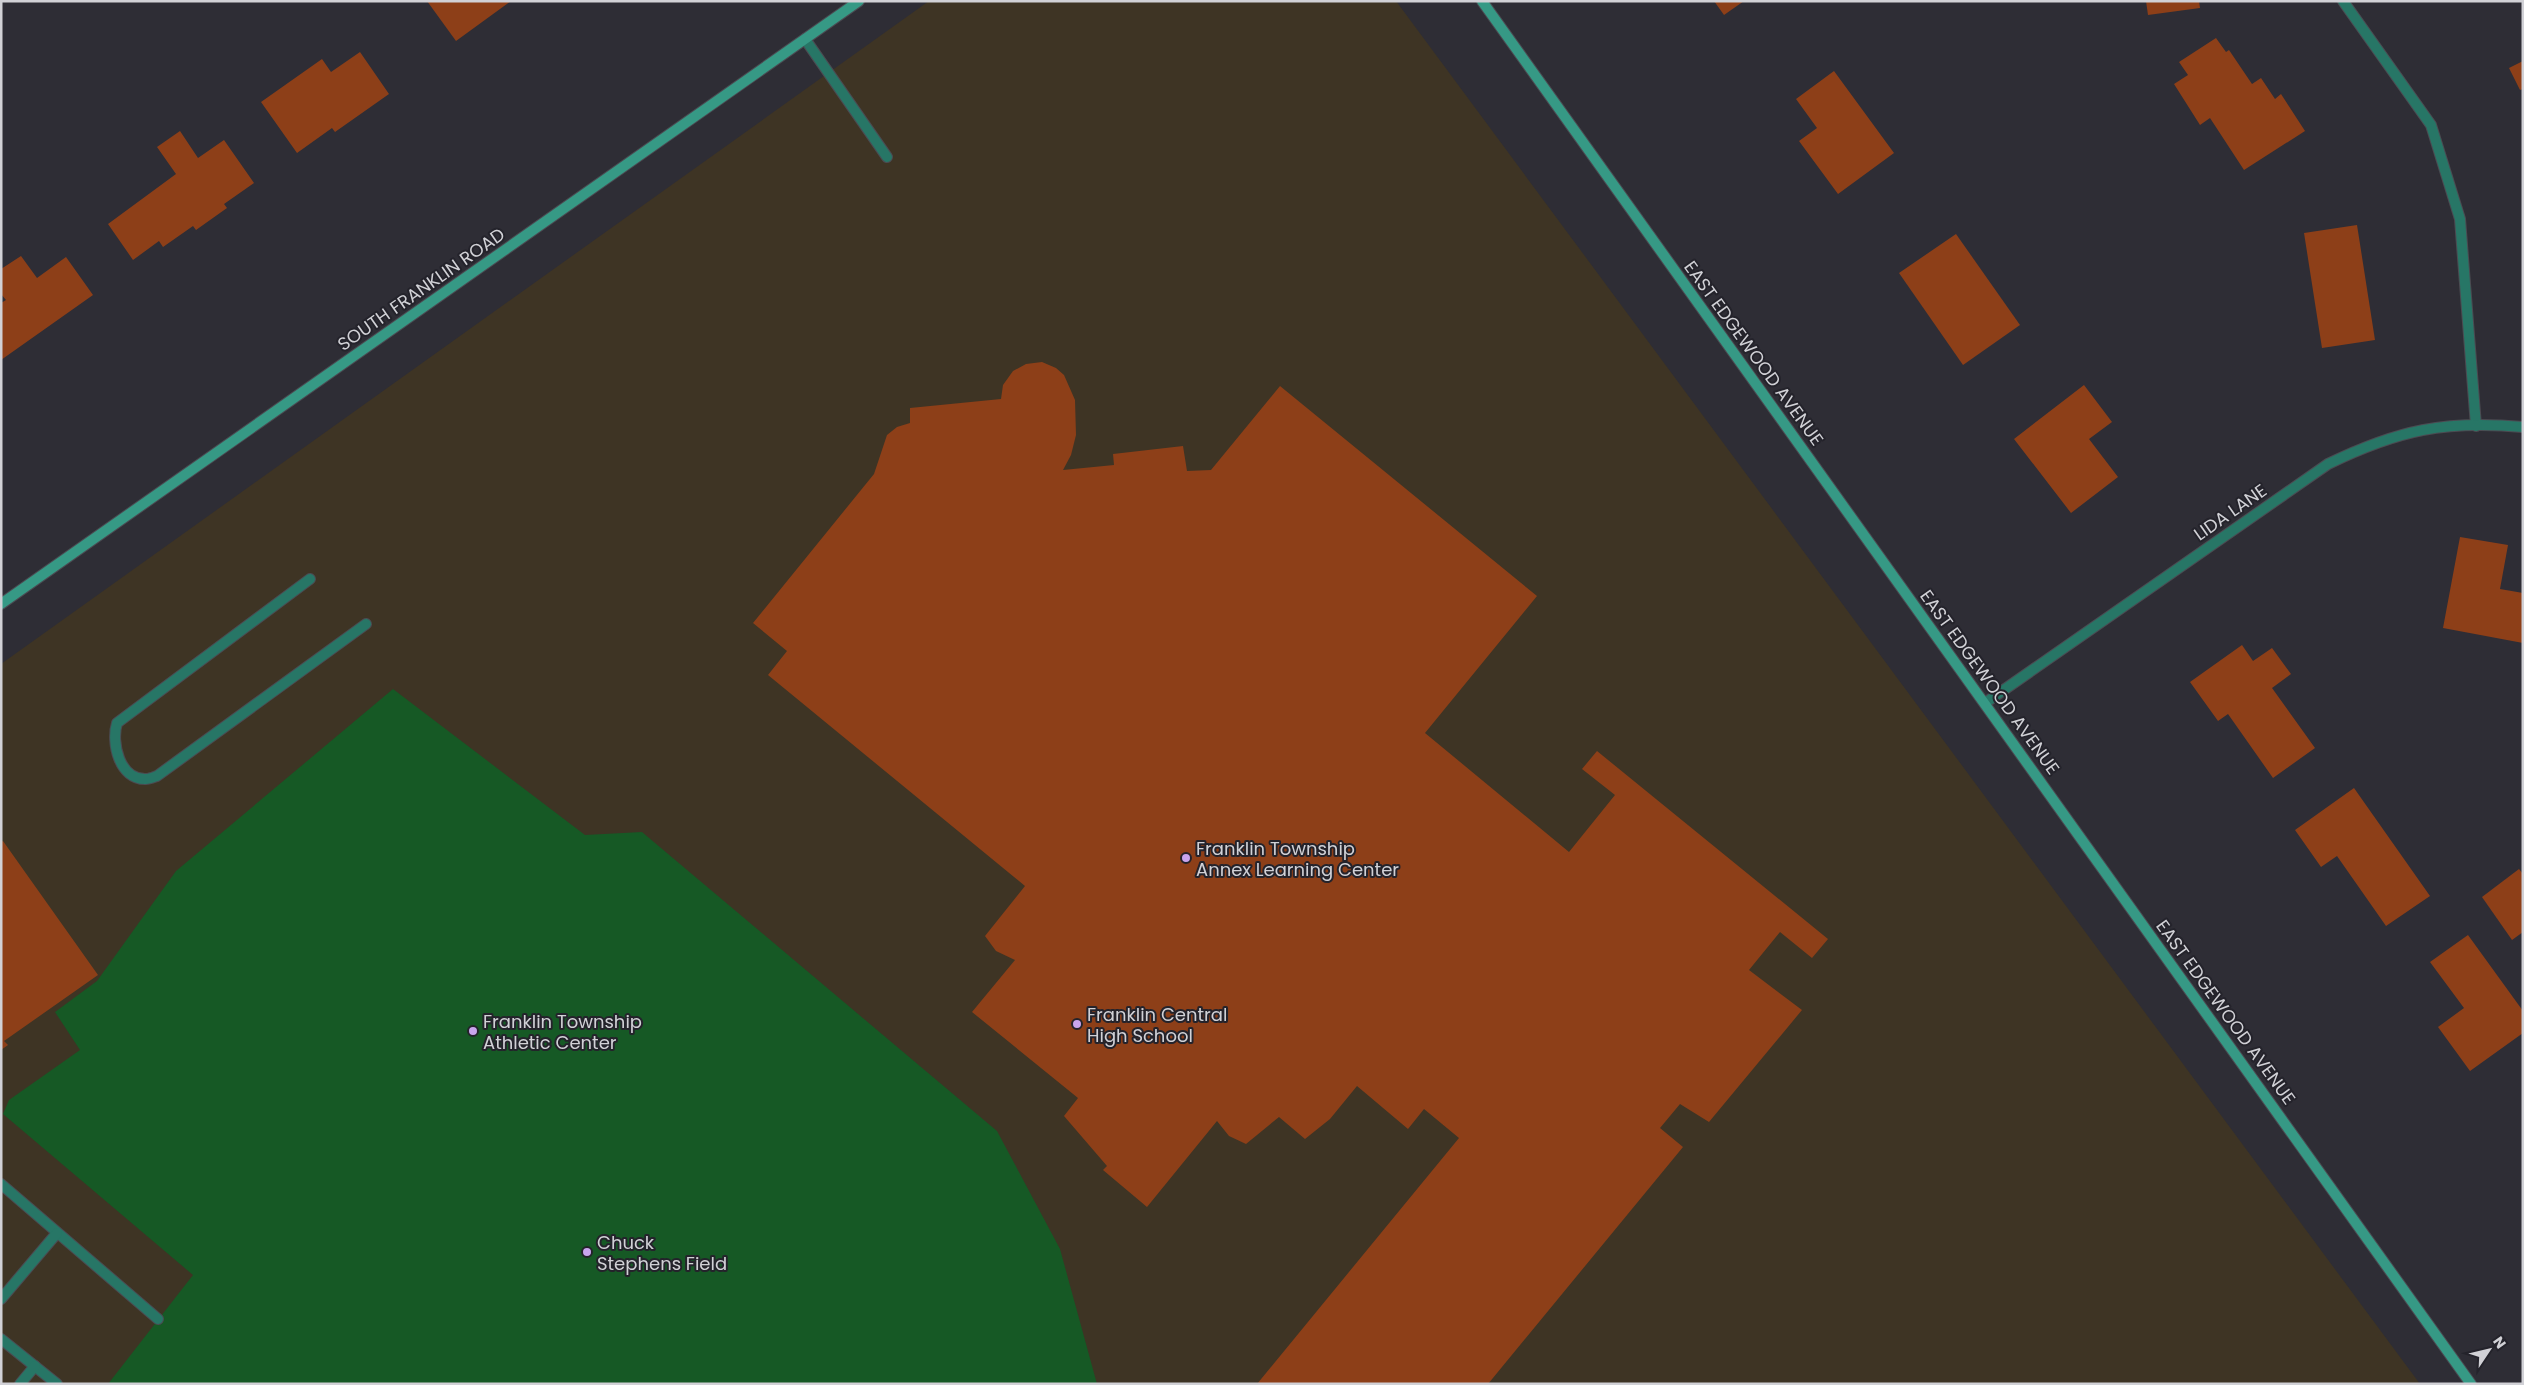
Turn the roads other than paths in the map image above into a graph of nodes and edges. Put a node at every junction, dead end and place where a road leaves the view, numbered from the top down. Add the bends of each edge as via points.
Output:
1 (860, 1) edge
2 (1482, 1) edge
3 (2344, 1) edge
4 (805, 39) junction
5 (887, 157) dead end
6 (2476, 426) junction
7 (2523, 427) edge
8 (310, 579) dead end
9 (1, 604) edge
10 (366, 624) dead end
11 (1985, 703) junction
12 (1, 1184) edge
13 (58, 1232) junction
14 (1, 1299) edge
15 (158, 1319) dead end
16 (1, 1339) edge
17 (36, 1366) junction
18 (20, 1384) edge
19 (57, 1384) edge
20 (2471, 1384) edge

1 - 4 main road, SOUTH FRANKLIN ROAD
2 - 11 main road, EAST EDGEWOOD AVENUE
3 - 6 street via 2431,125 2460,220
4 - 5 street
4 - 9 main road, SOUTH FRANKLIN ROAD
6 - 7 street, LIDA LANE
6 - 11 street, LIDA LANE via 2458,425 2400,434 2328,464
8 - 10 street via 117,723 114,732 119,761 133,775 146,780 157,776
11 - 20 main road, EAST EDGEWOOD AVENUE
12 - 13 street
13 - 14 street
13 - 15 street
16 - 17 street
17 - 18 street
17 - 19 street

